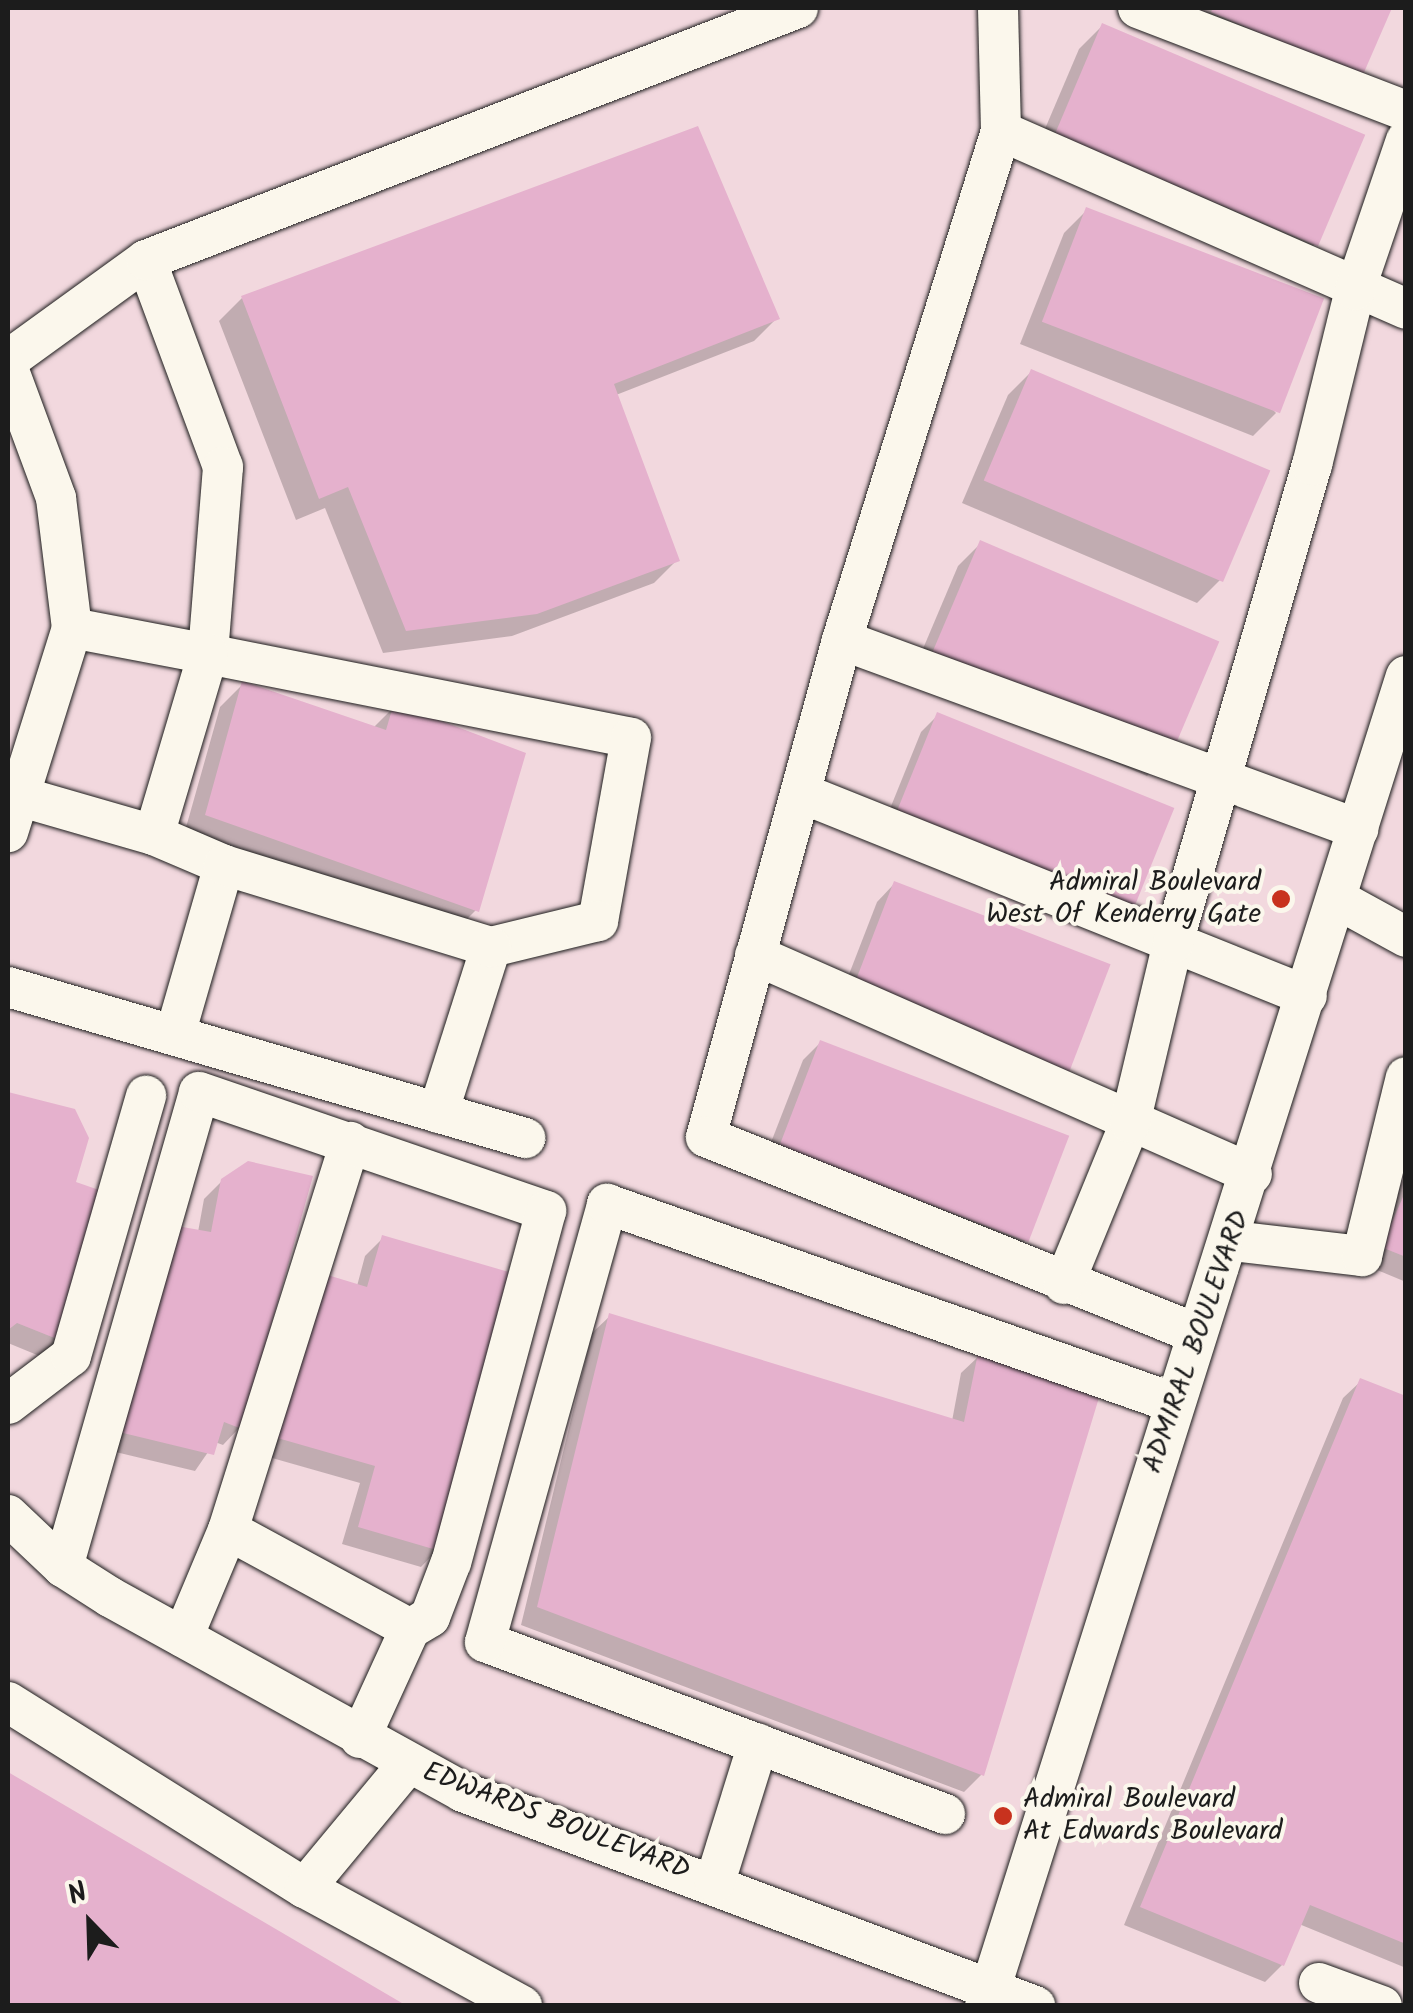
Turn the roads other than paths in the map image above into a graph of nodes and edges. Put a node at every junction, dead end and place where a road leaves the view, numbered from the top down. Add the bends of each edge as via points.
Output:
1 (798, 8) edge
2 (1138, 8) edge
3 (1007, 10) edge
4 (1406, 111) edge
5 (1001, 131) junction
6 (1406, 140) edge
7 (146, 260) junction
8 (1354, 290) junction
9 (1406, 309) edge
10 (8, 360) edge
11 (8, 368) edge
12 (72, 628) junction
13 (842, 640) junction
14 (208, 654) junction
15 (1406, 676) edge
16 (1399, 724) edge
17 (1221, 778) junction
18 (801, 793) junction
19 (15, 815) edge
20 (1358, 829) junction
21 (154, 835) junction
22 (224, 865) junction
23 (1337, 898) junction
24 (1406, 937) edge
25 (1173, 944) junction
26 (491, 947) junction
27 (755, 955) junction
28 (8, 986) edge
29 (1307, 996) junction
30 (175, 1035) junction
31 (1406, 1077) edge
32 (146, 1096) dead end
33 (438, 1114) junction
34 (1130, 1123) junction
35 (525, 1138) dead end
36 (350, 1142) junction
37 (1252, 1174) junction
38 (1232, 1240) junction
39 (1064, 1284) junction
40 (1194, 1333) junction
41 (1174, 1403) junction
42 (8, 1404) edge
43 (8, 1515) edge
44 (228, 1530) junction
45 (64, 1567) junction
46 (410, 1629) junction
47 (183, 1637) junction
48 (8, 1702) edge
49 (360, 1738) junction
50 (758, 1744) junction
51 (407, 1765) junction
52 (945, 1814) dead end
53 (715, 1882) junction
54 (306, 1888) junction
55 (1319, 1983) dead end
56 (990, 1999) edge
57 (522, 2006) edge
58 (1035, 2006) edge
59 (1382, 2006) edge

1 - 7 street
2 - 4 street
3 - 5 street
5 - 8 street
5 - 13 street
6 - 8 street
7 - 10 street
7 - 14 street via 223,466
8 - 9 street
8 - 17 street via 1312,465
11 - 12 street via 56,498
12 - 14 street
12 - 19 street
13 - 17 street
13 - 18 street
14 - 21 street
14 - 26 street via 631,738 598,921
15 - 16 street, ADMIRAL BOULEVARD
16 - 20 street, ADMIRAL BOULEVARD
17 - 20 street
17 - 25 street
18 - 25 street
18 - 27 street
19 - 21 street
20 - 23 street, ADMIRAL BOULEVARD
21 - 22 street
22 - 26 street
22 - 30 street
23 - 24 street
23 - 29 street, ADMIRAL BOULEVARD
25 - 29 street
25 - 34 street
26 - 33 street
27 - 34 street
27 - 39 street via 706,1136
28 - 30 street
29 - 37 street, ADMIRAL BOULEVARD
30 - 33 street
31 - 38 street via 1362,1256
32 - 42 street via 71,1356
33 - 35 street
34 - 37 street
34 - 39 street
36 - 44 street
36 - 45 street via 199,1092
36 - 46 street via 546,1211 451,1562 430,1617
37 - 38 street, ADMIRAL BOULEVARD
38 - 40 street, ADMIRAL BOULEVARD
39 - 40 street
40 - 41 street, ADMIRAL BOULEVARD
41 - 50 street via 606,1204 485,1642
41 - 56 street, ADMIRAL BOULEVARD
43 - 45 street, EDWARDS BOULEVARD
44 - 46 street
44 - 47 street
45 - 47 street, EDWARDS BOULEVARD
46 - 49 street
47 - 49 street, EDWARDS BOULEVARD
48 - 54 street
49 - 51 street, EDWARDS BOULEVARD
50 - 52 street
50 - 53 street
51 - 53 street, EDWARDS BOULEVARD via 463,1792
51 - 54 street
53 - 56 street, EDWARDS BOULEVARD
54 - 57 street
55 - 59 street
56 - 58 street, EDWARDS BOULEVARD

